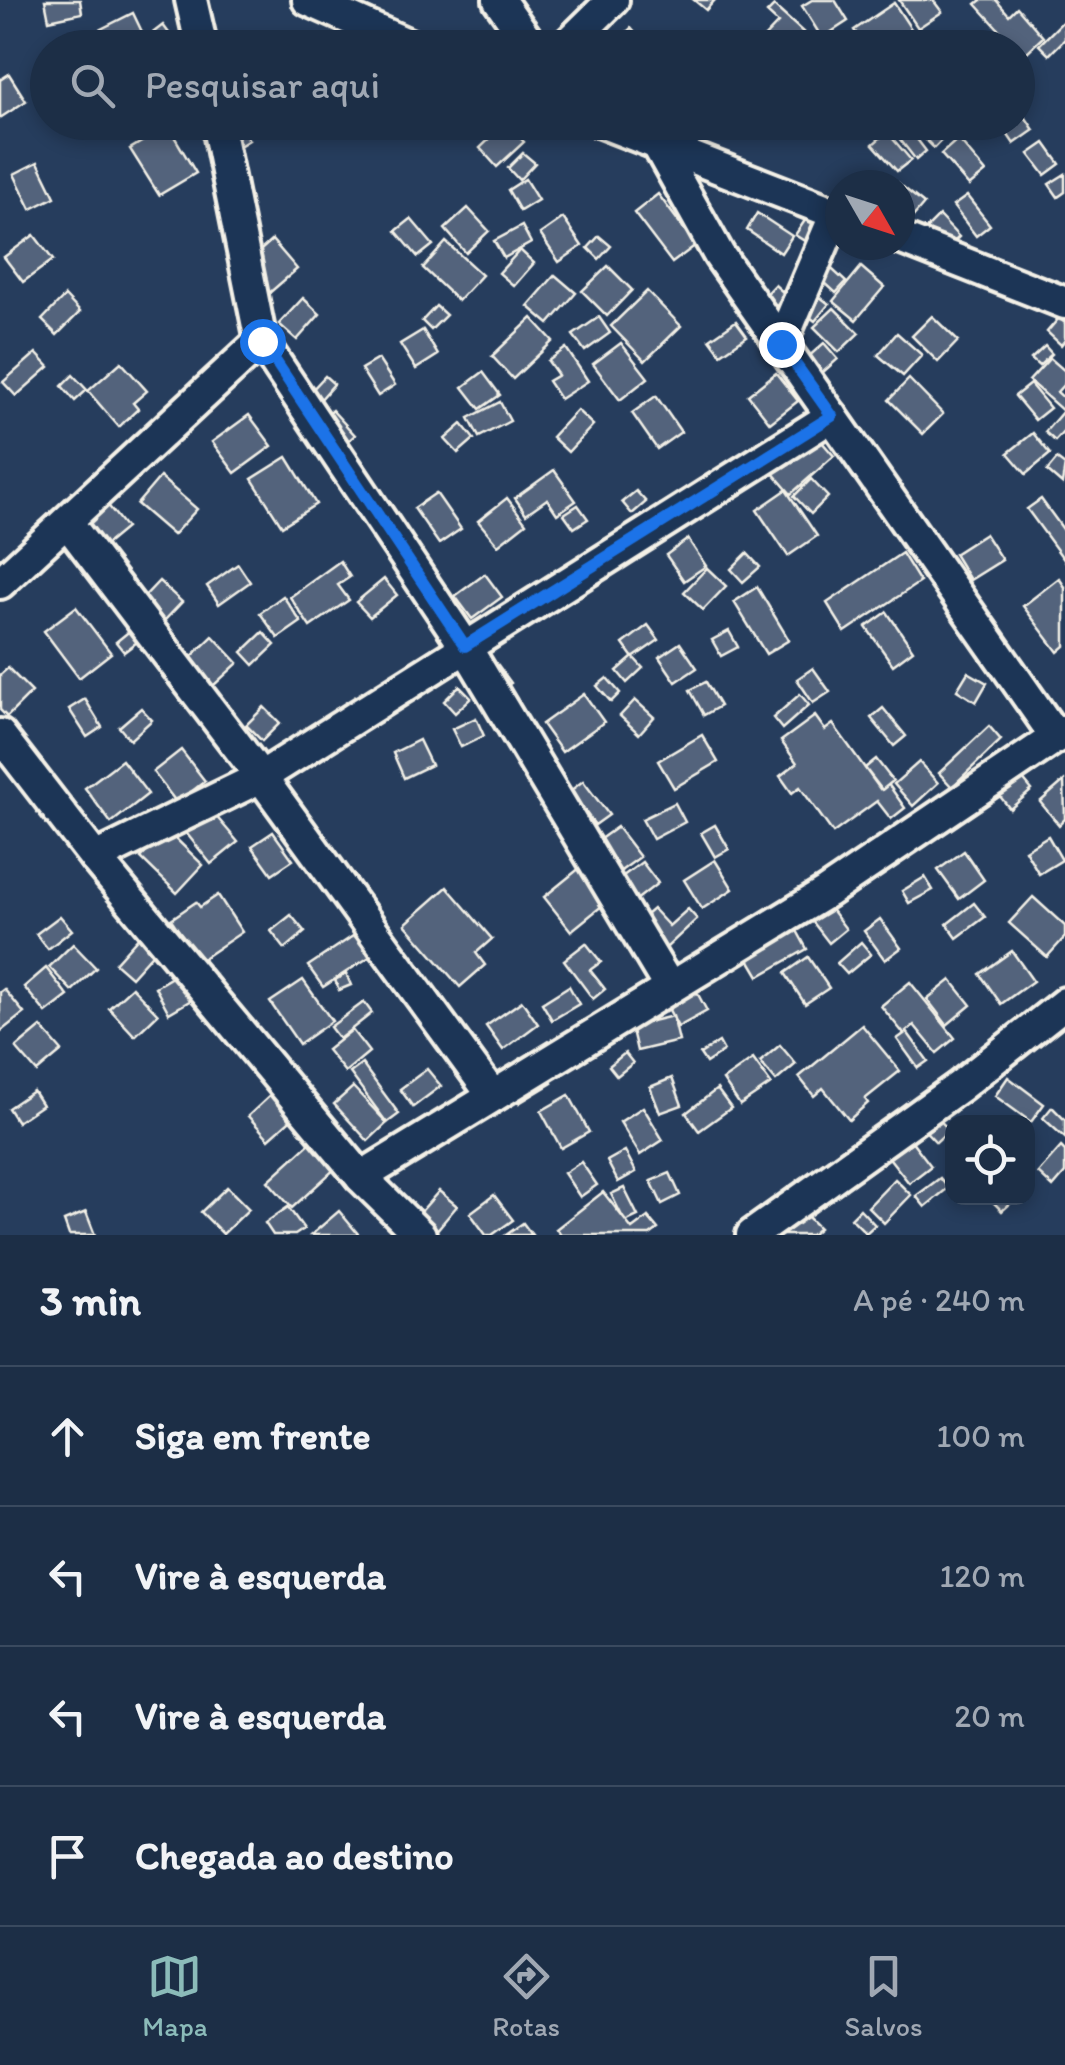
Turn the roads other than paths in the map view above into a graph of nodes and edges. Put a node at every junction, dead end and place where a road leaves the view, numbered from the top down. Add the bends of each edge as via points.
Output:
1 (191, 0) edge
2 (308, 0) edge
3 (499, 0) edge
4 (613, 0) edge
5 (198, 30) edge
6 (376, 30) edge
7 (520, 30) edge
8 (582, 30) edge
9 (221, 140) edge
10 (650, 140) edge
11 (656, 142) junction
12 (825, 209) edge
13 (825, 244) edge
14 (915, 244) edge
15 (1065, 303) edge
16 (262, 341) junction
17 (781, 344) junction
18 (832, 416) junction
19 (67, 522) junction
20 (0, 584) edge
21 (465, 646) junction
22 (1061, 734) edge
23 (0, 736) edge
24 (261, 778) junction
25 (95, 858) junction
26 (670, 988) junction
27 (1065, 1003) edge
28 (493, 1096) junction
29 (361, 1177) junction
30 (420, 1235) edge
31 (752, 1235) edge

1 - 5 street
2 - 6 street
3 - 7 street
4 - 8 street
9 - 16 street
10 - 11 street
11 - 12 street
11 - 17 street via 719,255
13 - 17 street
14 - 15 street
16 - 19 street
16 - 21 street
17 - 18 street
18 - 21 street
18 - 22 street
19 - 20 street
19 - 24 street
21 - 24 street
21 - 26 street
22 - 26 street via 827,892
23 - 25 street
24 - 25 street
24 - 28 street
25 - 29 street
26 - 28 street
27 - 31 street
28 - 29 street
29 - 30 street

